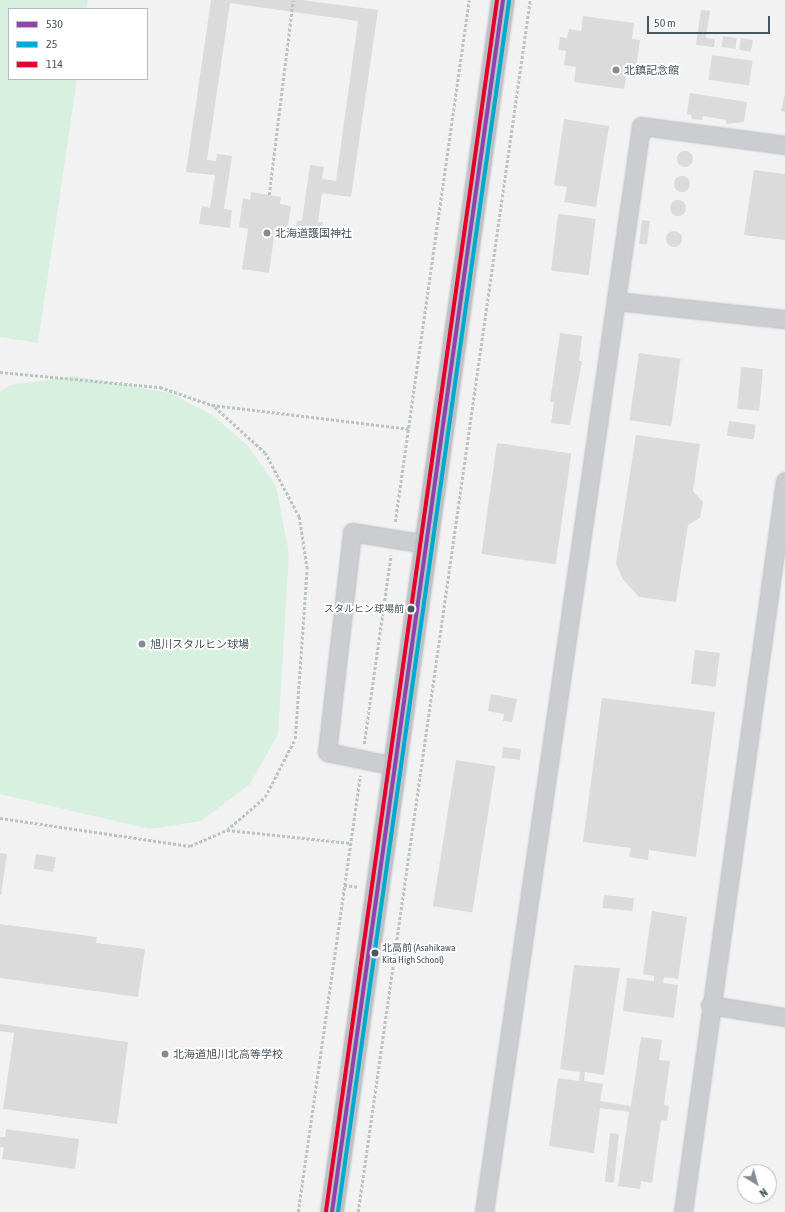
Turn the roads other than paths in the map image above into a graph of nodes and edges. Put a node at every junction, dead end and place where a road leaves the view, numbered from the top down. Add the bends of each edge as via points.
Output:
1 (503, 0) edge
2 (785, 145) edge
3 (616, 301) junction
4 (785, 319) edge
5 (785, 481) edge
6 (426, 544) junction
7 (395, 766) junction
8 (710, 1005) junction
9 (785, 1017) edge
10 (332, 1212) edge
11 (484, 1212) edge
12 (683, 1212) edge

1 - 6 highway
2 - 3 lane via 641,126
3 - 4 lane
3 - 11 lane
5 - 8 lane
6 - 7 highway
6 - 7 lane via 352,532 327,752
7 - 10 highway
8 - 9 lane
8 - 12 lane

